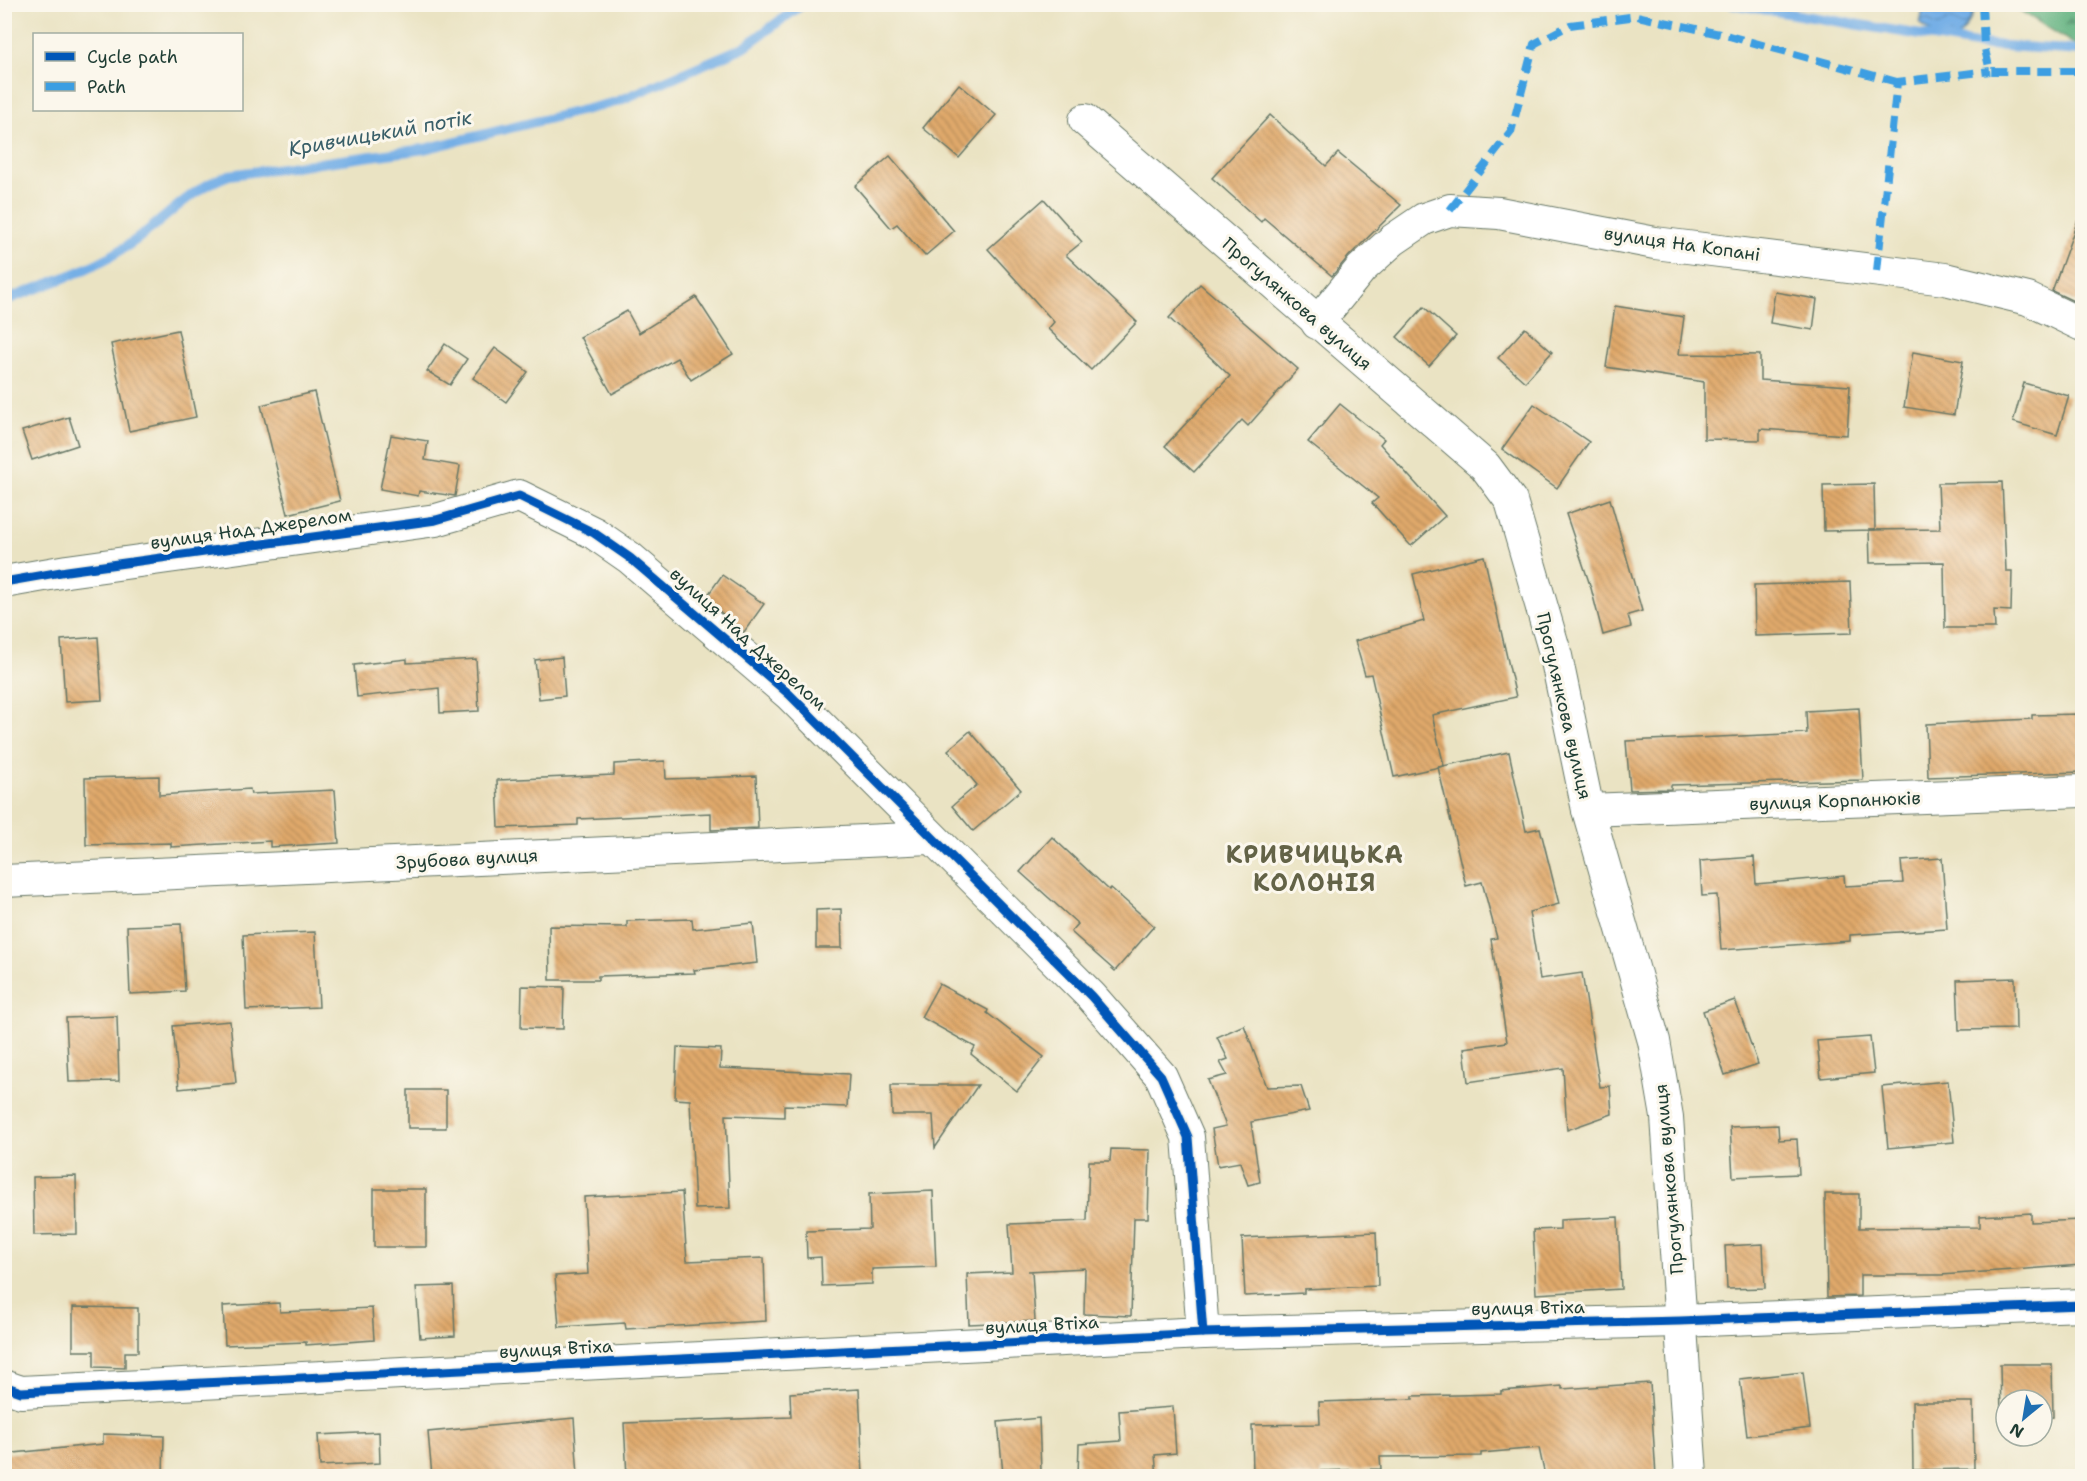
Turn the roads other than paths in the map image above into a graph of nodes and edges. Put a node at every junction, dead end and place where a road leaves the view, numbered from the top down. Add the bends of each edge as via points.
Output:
1 (1085, 120) dead end
2 (1317, 323) junction
3 (2082, 325) edge
4 (4, 582) edge
5 (2082, 791) edge
6 (1588, 810) junction
7 (930, 838) junction
8 (6, 882) edge
9 (2082, 1305) edge
10 (1680, 1321) junction
11 (1203, 1333) junction
12 (4, 1386) edge
13 (1691, 1476) edge

1 - 2 street, Прогулянкова вулиця
2 - 3 street, вулиця На Копані via 1361,270 1393,240 1424,219 1450,210 1499,213 1656,243 1946,279 2028,299
2 - 6 street, Прогулянкова вулиця via 1485,466 1511,501 1556,656
4 - 7 street, вулиця Над Джерелом via 436,520 519,496 594,533 630,558 789,694
5 - 6 street, вулиця Корпанюків
6 - 10 street, Прогулянкова вулиця via 1654,1041 1667,1117
7 - 8 street, Зрубова вулиця
7 - 11 street, вулиця Над Джерелом via 1091,996 1161,1076 1188,1137
9 - 10 street, вулиця Втіха
10 - 11 street, вулиця Втіха
10 - 13 street, Прогулянкова вулиця
11 - 12 street, вулиця Втіха via 21,1392

